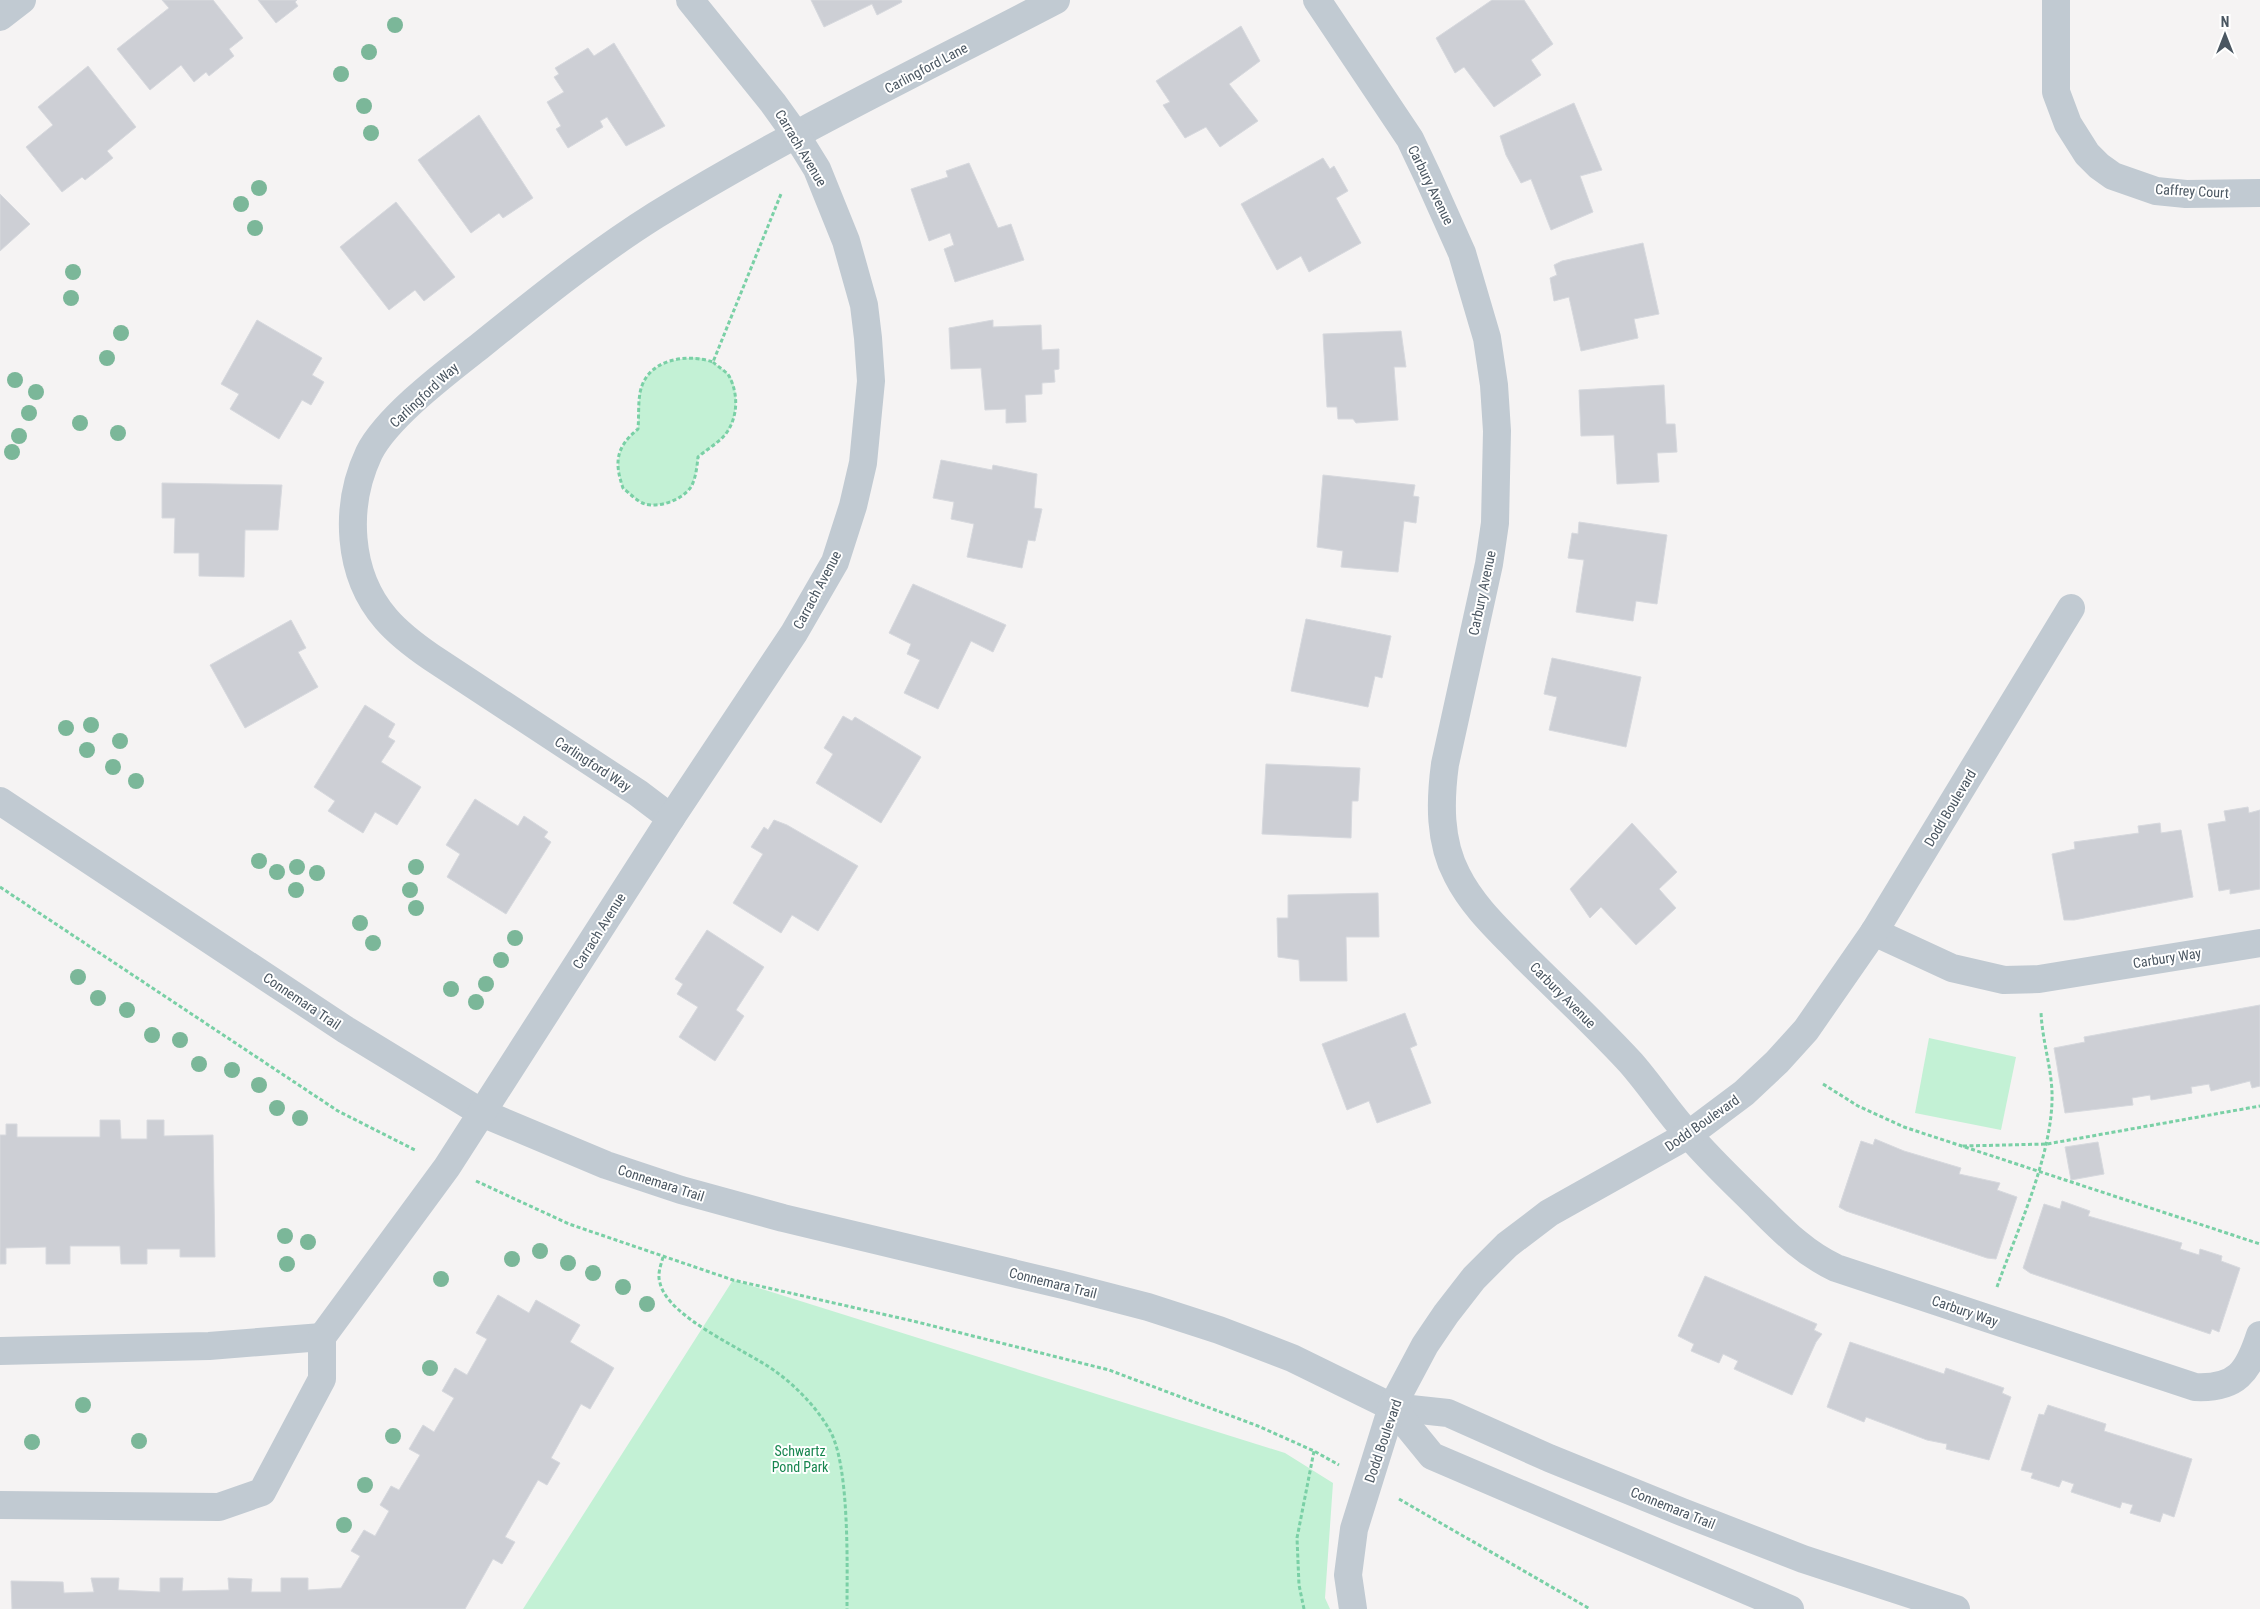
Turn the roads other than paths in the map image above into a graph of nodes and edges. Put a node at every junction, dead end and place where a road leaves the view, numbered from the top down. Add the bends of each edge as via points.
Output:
1 (22, 0) edge
2 (690, 0) edge
3 (1056, 0) edge
4 (1317, 0) edge
5 (2056, 0) edge
6 (0, 17) edge
7 (796, 135) junction
8 (2260, 193) edge
9 (2071, 608) dead end
10 (0, 801) edge
11 (671, 818) junction
12 (1874, 932) junction
13 (2260, 943) edge
14 (482, 1113) junction
15 (1688, 1135) junction
16 (2260, 1335) edge
17 (322, 1337) junction
18 (0, 1351) edge
19 (1392, 1407) junction
20 (0, 1505) edge
21 (1353, 1609) edge
22 (1790, 1609) edge
23 (1956, 1609) edge

1 - 6 street
2 - 7 street, Carrach Avenue
3 - 7 street, Carlingford Lane
4 - 15 street, Carbury Avenue via 1410,140 1428,176 1462,253 1476,297 1494,386 1497,431 1495,523 1489,564 1444,764 1441,822 1447,850 1456,874 1472,900 1632,1064
5 - 8 street, Caffrey Court via 2056,92 2068,124 2087,154 2099,166 2112,176 2156,191
7 - 11 street, Carrach Avenue via 817,169 835,210 864,305 871,381 863,464 835,562 813,602
7 - 11 street, Carlingford Way via 654,216 545,294 415,400 389,426 370,451 358,482 353,543 359,570 370,596 386,619 431,657
9 - 12 street, Dodd Boulevard
10 - 14 street, Connemara Trail via 346,1030
11 - 14 street, Carrach Avenue
12 - 13 street, Carbury Way via 1952,968 2004,980 2039,979
12 - 15 street, Dodd Boulevard via 1806,1030 1777,1062 1744,1093
14 - 17 street, Carrach Avenue via 447,1167
14 - 19 street, Connemara Trail via 606,1165 680,1190 1067,1286 1201,1324 1292,1358
15 - 16 street, Carbury Way via 1799,1246 1836,1268 2195,1387 2221,1386 2234,1380 2246,1370
15 - 19 street, Dodd Boulevard via 1548,1213 1507,1245 1474,1278 1441,1322
17 - 18 street via 209,1346
17 - 20 street via 322,1379 262,1492 219,1507
19 - 21 street, Dodd Boulevard via 1354,1529 1348,1575
19 - 22 street, Connemara Trail via 1432,1456
19 - 23 street, Connemara Trail via 1448,1413 1548,1458 1699,1519 1803,1559

